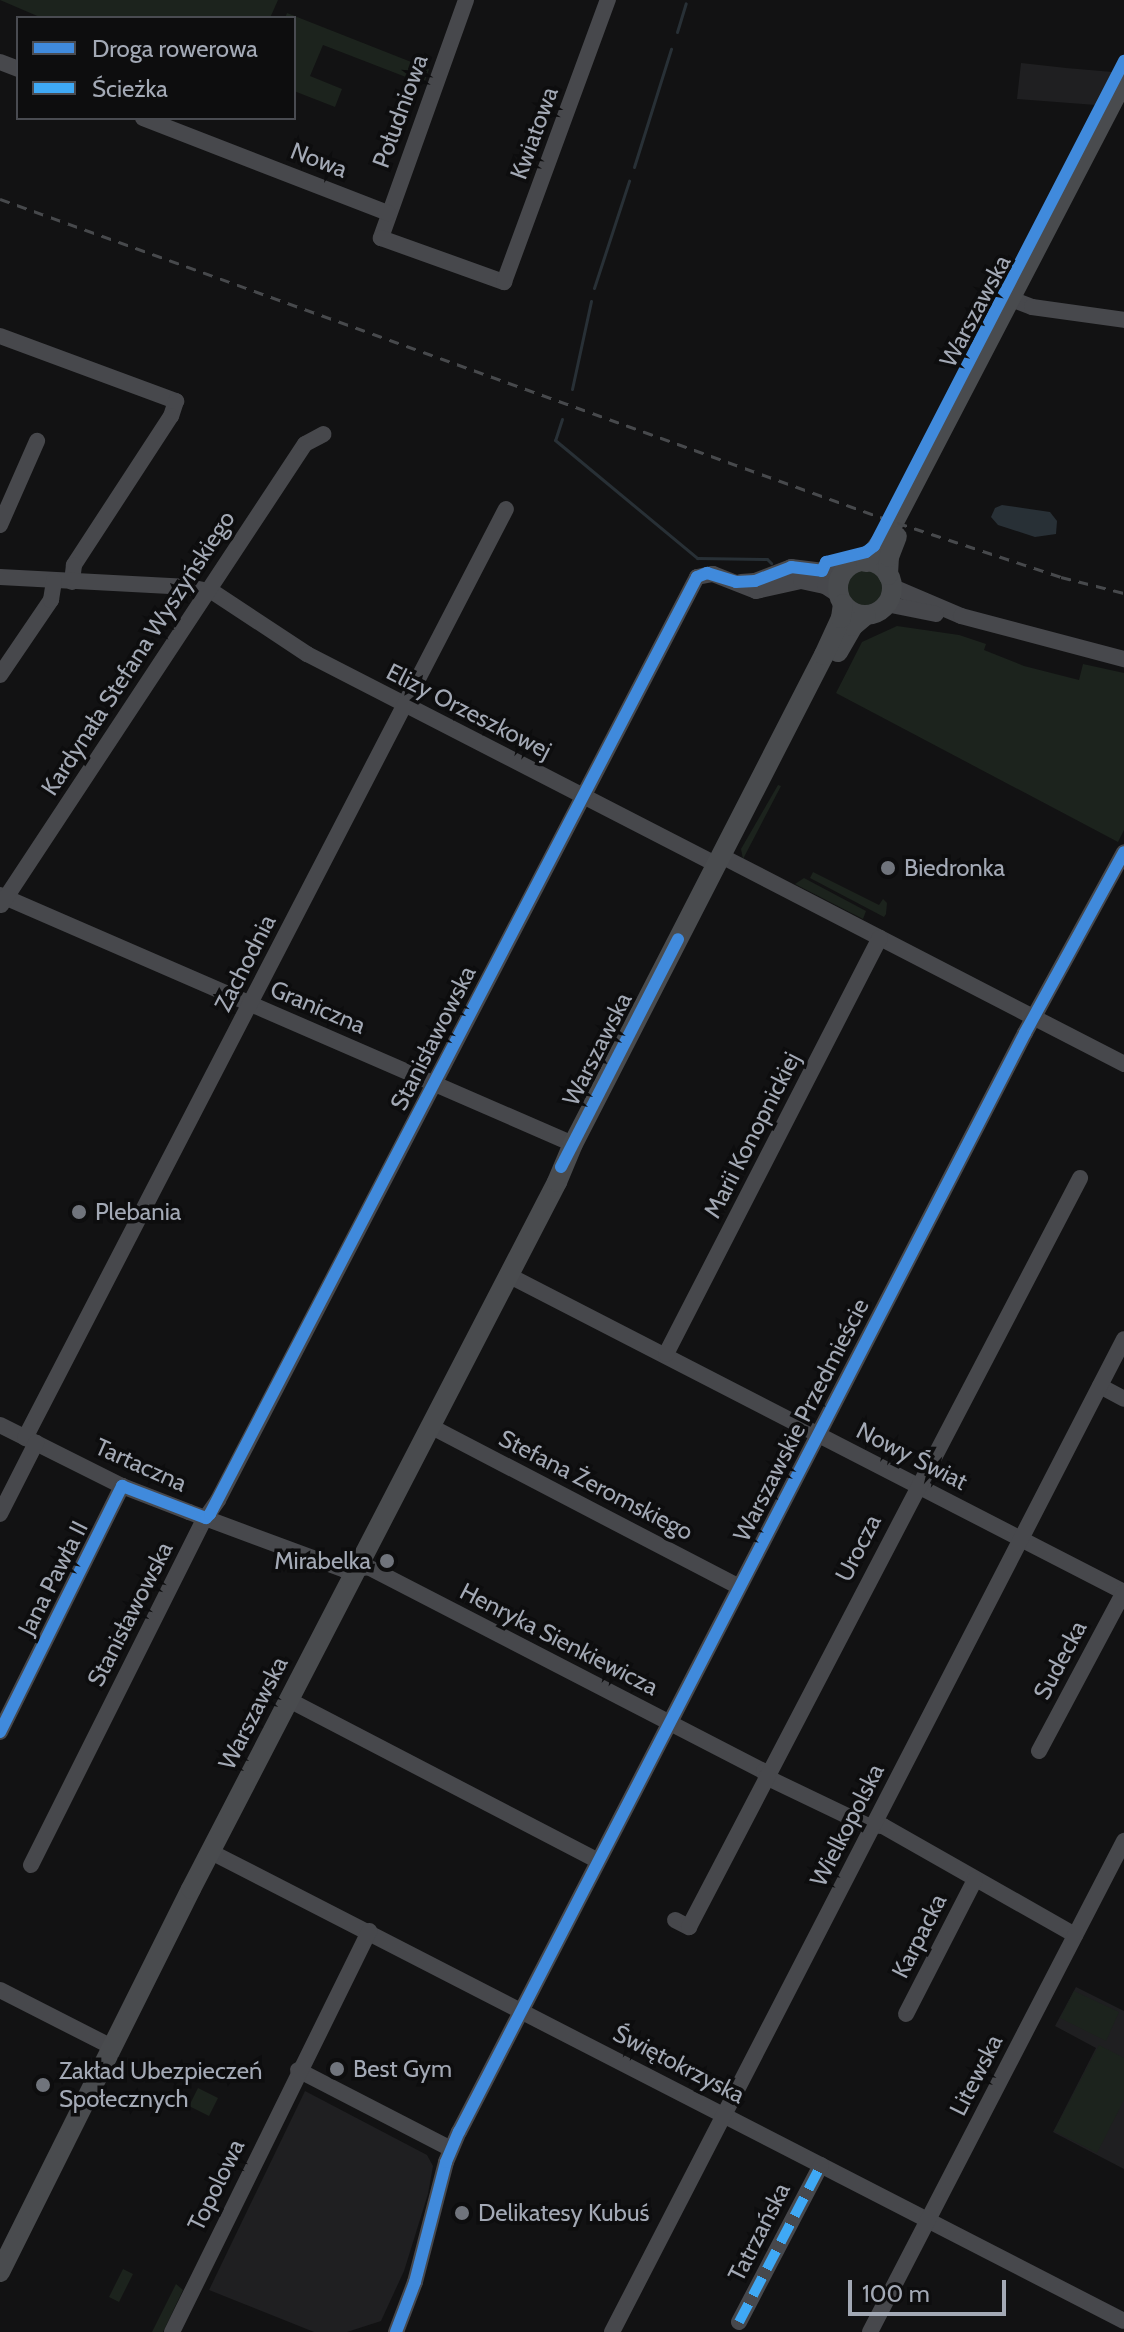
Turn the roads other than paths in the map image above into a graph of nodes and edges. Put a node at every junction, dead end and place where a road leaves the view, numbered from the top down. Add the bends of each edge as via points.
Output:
1 (466, 0) edge
2 (608, 0) edge
3 (1124, 80) edge
4 (1124, 99) edge
5 (148, 120) edge
6 (388, 213) junction
7 (381, 238) joint
8 (1019, 302) junction
9 (1124, 320) edge
10 (0, 336) edge
11 (324, 434) dead end
12 (37, 441) dead end
13 (506, 509) dead end
14 (0, 525) edge
15 (856, 565) junction
16 (0, 577) edge
17 (54, 580) junction
18 (72, 582) junction
19 (736, 582) junction
20 (888, 588) junction
21 (207, 592) junction
22 (841, 599) junction
23 (866, 615) junction
24 (1124, 659) edge
25 (0, 675) edge
26 (405, 704) junction
27 (583, 797) junction
28 (1124, 852) edge
29 (726, 858) junction
30 (2, 900) edge
31 (880, 938) junction
32 (250, 1004) junction
33 (1034, 1018) junction
34 (1124, 1064) edge
35 (435, 1083) junction
36 (573, 1144) junction
37 (1080, 1178) dead end
38 (557, 1182) junction
39 (508, 1275) junction
40 (1124, 1339) edge
41 (666, 1354) junction
42 (1100, 1386) junction
43 (1124, 1399) edge
44 (0, 1425) edge
45 (430, 1426) junction
46 (818, 1435) junction
47 (30, 1440) junction
48 (122, 1486) junction
49 (919, 1486) junction
50 (0, 1514) edge
51 (206, 1518) junction
52 (1022, 1539) junction
53 (356, 1569) junction
54 (739, 1587) junction
55 (1124, 1592) edge
56 (289, 1700) junction
57 (670, 1723) junction
58 (0, 1732) edge
59 (1039, 1751) dead end
60 (766, 1777) junction
61 (874, 1826) junction
62 (1124, 1841) edge
63 (211, 1852) junction
64 (598, 1861) junction
65 (31, 1865) dead end
66 (975, 1880) junction
67 (675, 1920) dead end
68 (369, 1931) junction
69 (1075, 1935) junction
70 (0, 1990) edge
71 (521, 2010) junction
72 (906, 2014) dead end
73 (112, 2047) junction
74 (298, 2070) junction
75 (725, 2115) junction
76 (451, 2149) junction
77 (821, 2165) junction
78 (928, 2220) junction
79 (0, 2272) edge
80 (415, 2282) junction
81 (1124, 2321) edge
82 (739, 2322) dead end
83 (172, 2332) edge
84 (396, 2332) edge
85 (408, 2332) edge
86 (612, 2332) edge
87 (870, 2332) edge

1 - 6 street, Południowa
2 - 7 street, Kwiatowa via 504,282
3 - 15 main road, Warszawska via 897,516 880,546
4 - 8 main road, Warszawska
5 - 6 street, Nowa
6 - 7 street, Południowa
8 - 9 street
8 - 20 main road, Warszawska via 897,535 889,557
10 - 18 street via 176,401 74,565
11 - 21 street, Kardynała Stefana Wyszyńskiego via 305,444
12 - 14 street
13 - 26 street, Zachodnia
15 - 19 street via 830,572 791,567 755,581
15 - 20 main road via 877,565
15 - 22 main road via 838,583
16 - 17 street
17 - 18 street
17 - 25 street via 51,600
18 - 21 street
19 - 22 street via 756,591 807,582
19 - 27 street, Stanisławowska via 707,573 697,577
20 - 23 main road
20 - 24 street via 961,616
21 - 26 street, Elizy Orzeszkowej via 307,654
21 - 30 street, Kardynała Stefana Wyszyńskiego
22 - 23 main road via 851,612
22 - 29 main road, Warszawska via 841,618
23 - 29 main road, Warszawska via 853,626
26 - 27 street, Elizy Orzeszkowej
26 - 32 street, Zachodnia
27 - 29 street, Elizy Orzeszkowej
27 - 35 street, Stanisławowska
28 - 33 street, Warszawskie Przedmieście
29 - 31 street, Elizy Orzeszkowej
29 - 36 main road, Warszawska
29 - 38 main road, Warszawska via 569,1170
30 - 32 street, Graniczna
31 - 33 street, Elizy Orzeszkowej
31 - 41 street, Marii Konopnickiej
32 - 35 street, Graniczna
32 - 47 street, Zachodnia
33 - 34 street, Elizy Orzeszkowej
33 - 46 street, Warszawskie Przedmieście
35 - 36 street, Graniczna
35 - 51 street, Stanisławowska
36 - 38 main road, Warszawska
37 - 49 street, Urocza
38 - 39 main road, Warszawska
39 - 41 street, Nowy Świat
39 - 45 main road, Warszawska
40 - 42 street, Wielkopolska
41 - 46 street, Nowy Świat
42 - 43 street
42 - 52 street, Wielkopolska
44 - 47 street, Tartaczna
45 - 53 main road, Warszawska
45 - 54 street, Stefana Żeromskiego
46 - 49 street, Nowy Świat
46 - 54 street, Warszawskie Przedmieście
47 - 48 street, Tartaczna
47 - 50 street, Zachodnia
48 - 51 street, Tartaczna
48 - 58 street, Jana Pawła II
49 - 52 street, Nowy Świat
49 - 60 street, Urocza
51 - 53 street, Tartaczna via 345,1570
51 - 65 street, Stanisławowska
52 - 55 street, Nowy Świat
52 - 61 street, Wielkopolska
53 - 56 main road, Warszawska
53 - 57 street, Henryka Sienkiewicza via 368,1567
54 - 57 street, Warszawskie Przedmieście
55 - 59 street, Sudecka
56 - 63 main road, Warszawska
56 - 64 street
57 - 60 street, Henryka Sienkiewicza via 764,1771
57 - 64 street, Warszawskie Przedmieście
60 - 61 street, Henryka Sienkiewicza
60 - 67 street, Urocza via 689,1927
61 - 66 street, Henryka Sienkiewicza via 883,1826
61 - 75 street, Wielkopolska
62 - 69 street, Litewska
63 - 68 street, Świętokrzyska
63 - 73 main road, Warszawska
64 - 71 street, Warszawskie Przedmieście
66 - 69 street, Henryka Sienkiewicza
66 - 72 street, Karpacka
68 - 71 street, Świętokrzyska
68 - 74 street, Topolowa
69 - 78 street, Litewska
70 - 73 street
71 - 75 street, Świętokrzyska
71 - 76 street, Warszawskie Przedmieście
73 - 79 main road, Warszawska
74 - 76 street
74 - 83 street, Topolowa
75 - 77 street, Świętokrzyska
75 - 86 street, Wielkopolska
76 - 80 street, Warszawskie Przedmieście
77 - 78 street, Świętokrzyska
77 - 82 street, Tatrzańska
78 - 81 street, Świętokrzyska
78 - 87 street, Litewska
80 - 84 street
80 - 85 street

